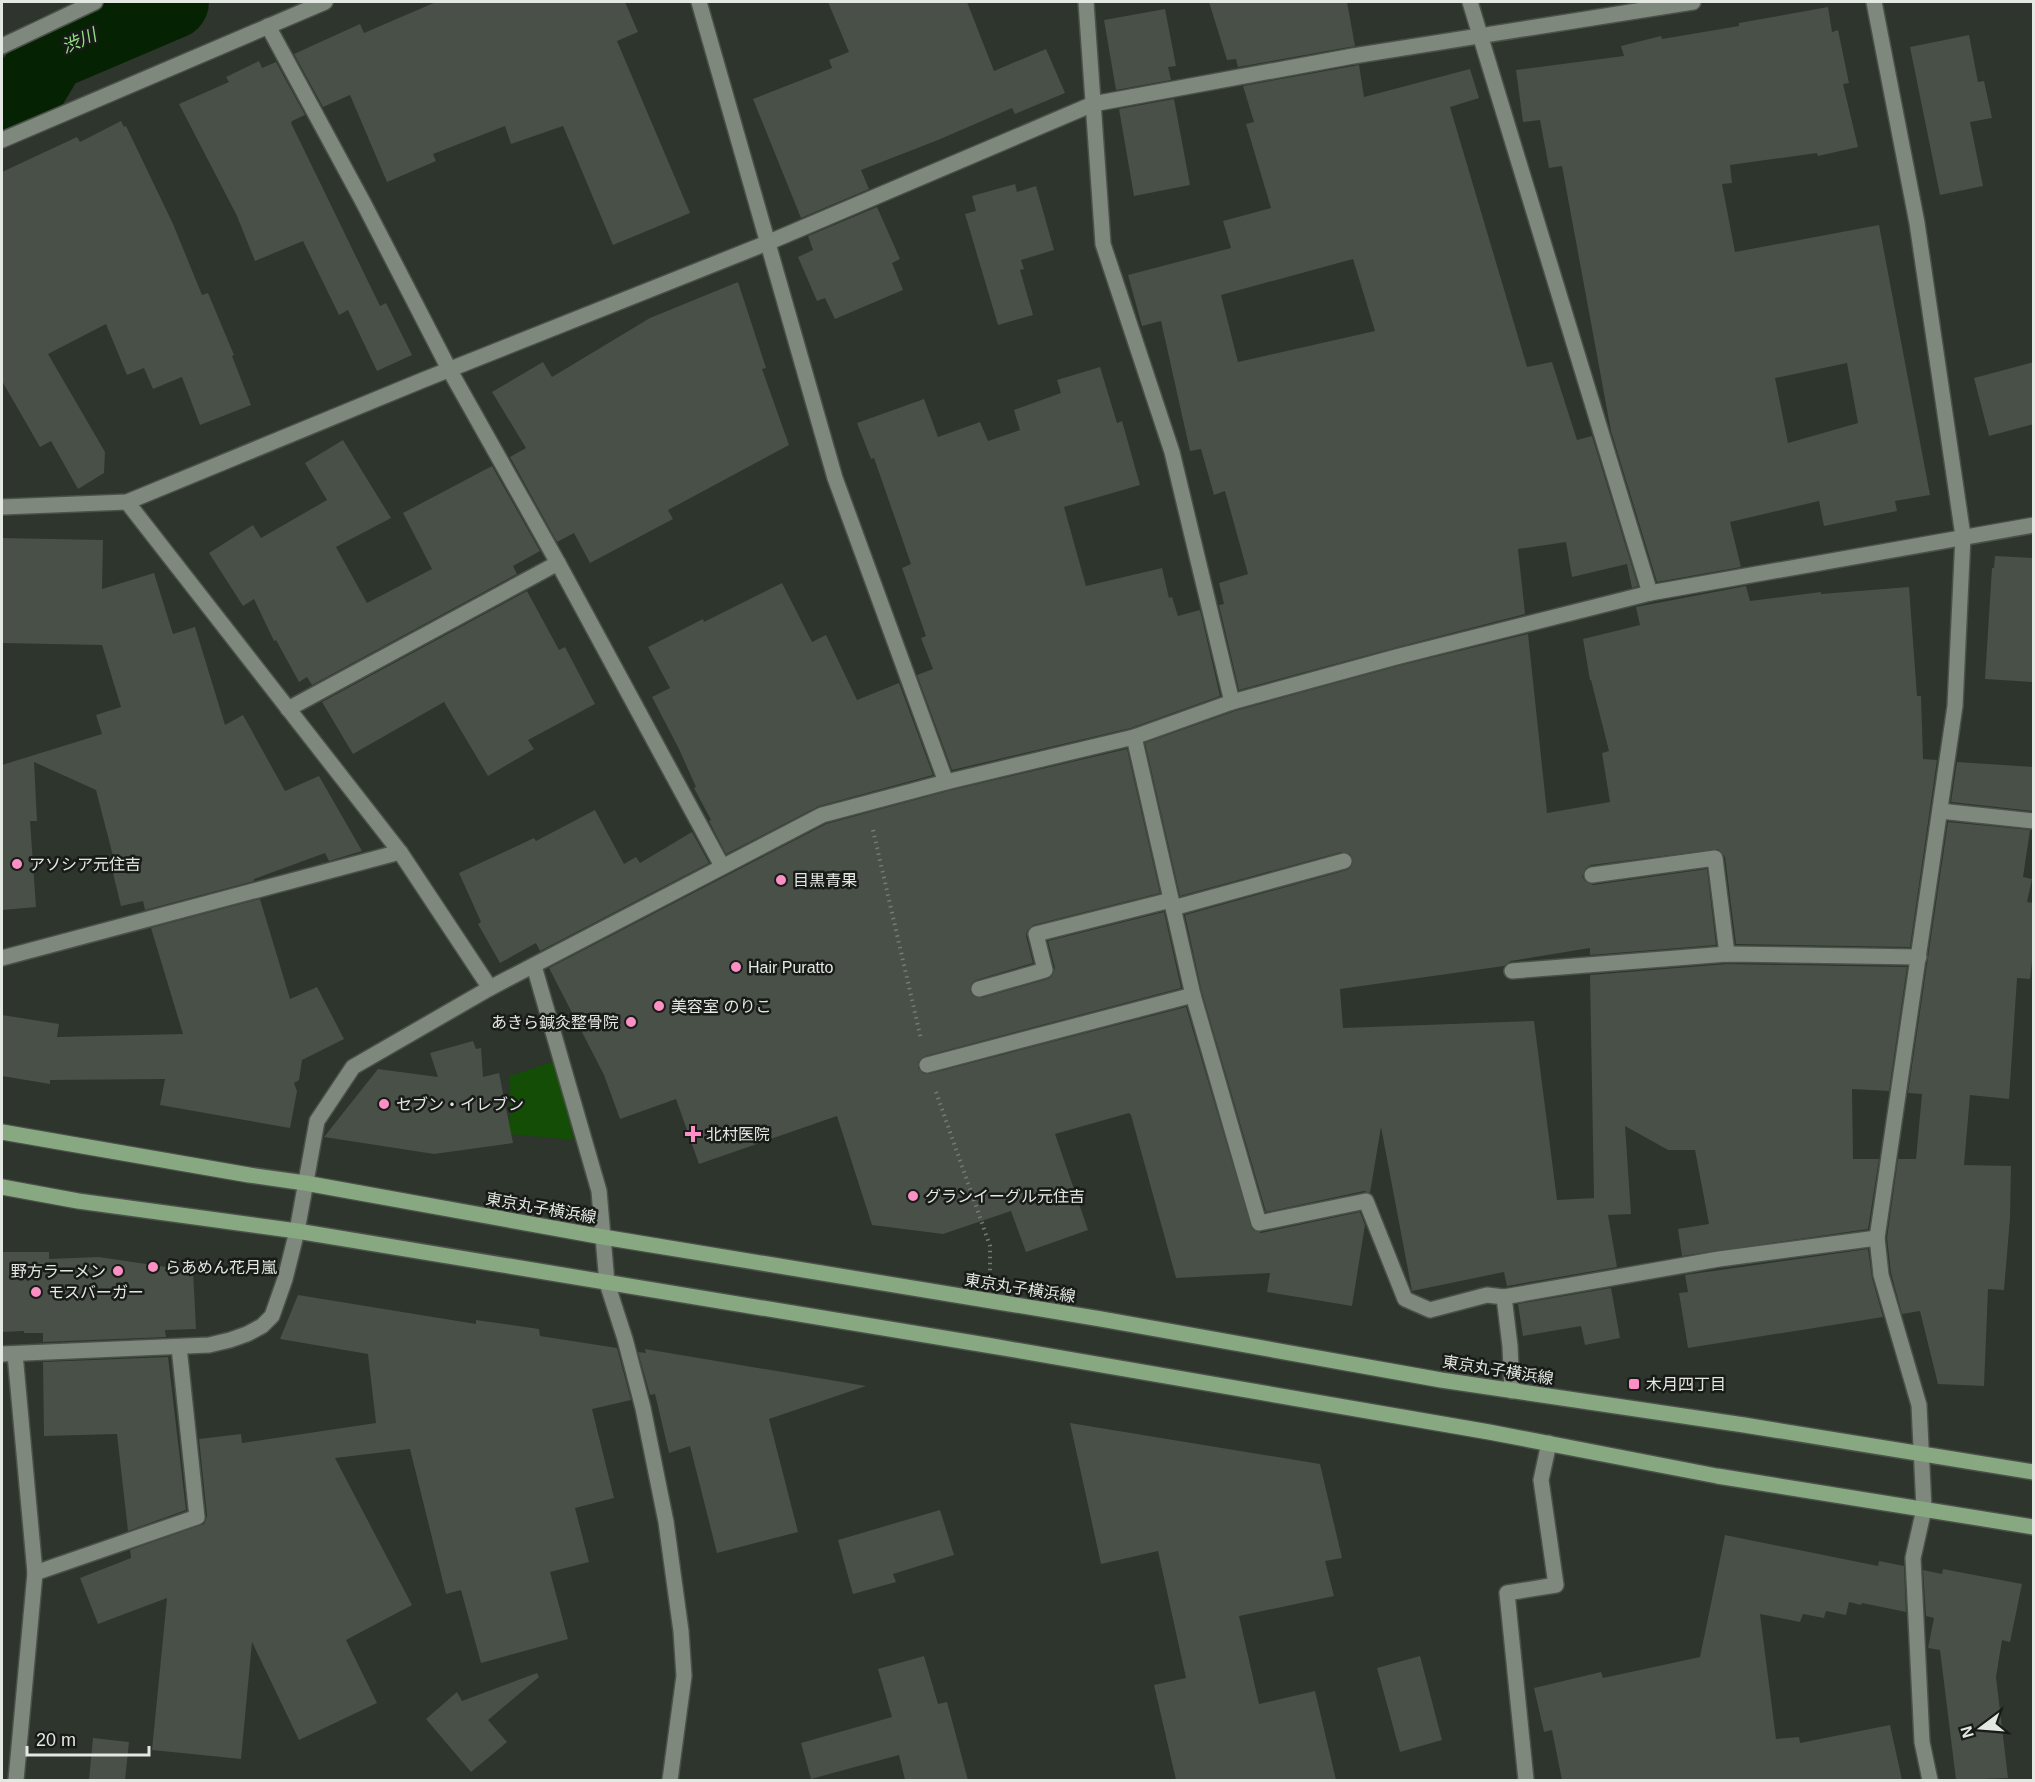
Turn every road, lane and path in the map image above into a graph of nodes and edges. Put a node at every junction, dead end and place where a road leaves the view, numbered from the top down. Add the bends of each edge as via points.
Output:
1 (95, 2) edge
2 (324, 2) edge
3 (699, 2) edge
4 (1086, 2) edge
5 (1470, 2) edge
6 (1693, 2) edge
7 (1874, 2) edge
8 (268, 26) junction
9 (1481, 37) junction
10 (2, 46) edge
11 (1093, 104) junction
12 (2, 140) edge
13 (767, 243) junction
14 (449, 369) junction
15 (127, 502) junction
16 (2, 507) edge
17 (2034, 525) edge
18 (1963, 536) junction
19 (558, 563) junction
20 (1650, 594) junction
21 (1232, 702) junction
22 (288, 709) junction
23 (1134, 737) junction
24 (946, 782) junction
25 (1940, 811) junction
26 (2034, 821) edge
27 (400, 852) junction
28 (1344, 861) dead end
29 (722, 866) junction
30 (1592, 875) dead end
31 (1172, 904) junction
32 (1727, 954) junction
33 (1919, 957) junction
34 (2, 958) edge
35 (534, 966) junction
36 (1512, 971) dead end
37 (490, 988) junction
38 (979, 988) dead end
39 (1193, 995) junction
40 (927, 1065) dead end
41 (2, 1132) edge
42 (305, 1183) junction
43 (2, 1187) edge
44 (297, 1231) junction
45 (603, 1237) junction
46 (1877, 1238) junction
47 (607, 1283) junction
48 (1504, 1297) junction
49 (179, 1347) junction
50 (8, 1354) edge
51 (1512, 1391) junction
52 (1549, 1443) junction
53 (1922, 1454) junction
54 (2034, 1472) edge
55 (1924, 1509) junction
56 (2034, 1527) edge
57 (35, 1573) junction
58 (16, 1780) edge
59 (670, 1780) edge
60 (1526, 1780) edge
61 (1930, 1780) edge

1 - 10 street
2 - 8 street
3 - 13 street
4 - 11 street
5 - 9 street
6 - 9 street
7 - 18 street via 1917,223
8 - 12 street
8 - 14 street
9 - 11 street via 1353,56
9 - 20 street
11 - 13 street
11 - 21 street via 1103,244 1172,452
13 - 14 street
13 - 24 street via 835,478
14 - 15 street
14 - 19 street
15 - 16 street
15 - 22 street
17 - 18 street
18 - 20 street
18 - 25 street via 1955,706
19 - 22 street
19 - 29 street
20 - 21 street
21 - 23 street
22 - 27 street
23 - 24 street
23 - 31 street
24 - 29 street via 822,815
25 - 26 street
25 - 33 street
27 - 34 street
27 - 37 street
28 - 31 street
29 - 35 street
30 - 32 street via 1715,858
31 - 38 street via 1036,934 1045,970
31 - 39 street
32 - 33 street
32 - 36 street
33 - 46 street
35 - 37 street
35 - 45 street via 599,1191
37 - 42 street via 353,1067 316,1120
39 - 40 street
39 - 48 street via 1259,1223 1366,1201 1405,1299 1430,1310 1487,1295
41 - 42 main road, 東京丸子横浜線
42 - 44 street
42 - 45 main road, 東京丸子横浜線
43 - 44 main road
44 - 47 main road
44 - 49 street via 272,1316 262,1326 230,1340
45 - 47 street
45 - 51 main road, 東京丸子横浜線
46 - 48 street via 1719,1259
46 - 53 street via 1881,1275 1919,1405
47 - 52 main road
47 - 59 street via 644,1408 666,1522 681,1631 684,1676
48 - 51 street
49 - 50 street
49 - 57 street via 197,1517
50 - 57 street
51 - 53 main road, 東京丸子横浜線
52 - 55 main road via 1717,1476
52 - 60 street via 1541,1480 1556,1585 1507,1593
53 - 54 main road, 東京丸子横浜線
53 - 55 street
55 - 56 main road
55 - 61 street via 1913,1558 1922,1743
57 - 58 street

